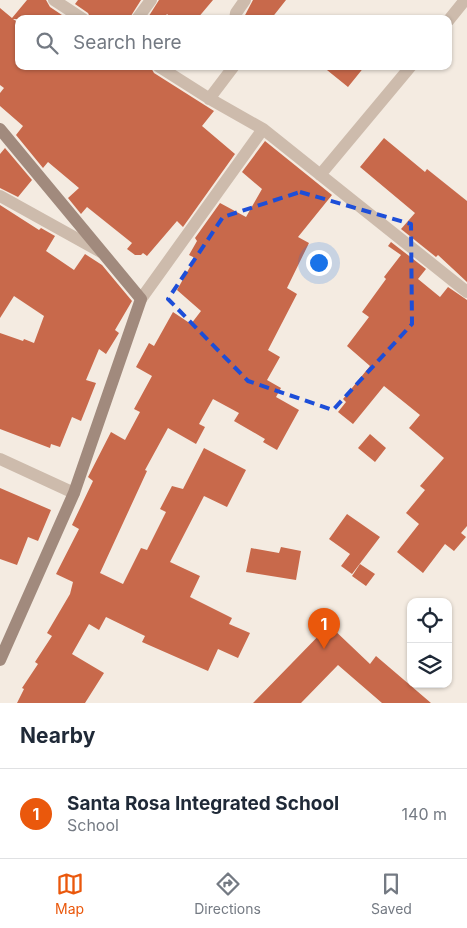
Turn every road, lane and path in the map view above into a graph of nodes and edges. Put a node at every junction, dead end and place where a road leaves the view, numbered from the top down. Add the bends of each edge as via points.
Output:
1 (54, 0) edge
2 (150, 0) edge
3 (245, 0) edge
4 (465, 0) edge
5 (78, 15) edge
6 (140, 15) edge
7 (236, 15) edge
8 (452, 16) edge
9 (164, 70) edge
10 (231, 70) edge
11 (408, 70) edge
12 (209, 99) junction
13 (0, 129) edge
14 (263, 129) junction
15 (320, 175) junction
16 (0, 196) edge
17 (106, 254) junction
18 (467, 292) edge
19 (141, 299) junction
20 (0, 460) edge
21 (74, 493) junction
22 (0, 660) edge

1 - 5 street
2 - 6 street
3 - 7 street
4 - 8 street
9 - 12 street
10 - 12 street
11 - 15 street
12 - 14 street
13 - 17 street
14 - 15 street
14 - 19 street
15 - 18 street
16 - 17 street
17 - 19 street
19 - 21 street
20 - 21 street
21 - 22 street

